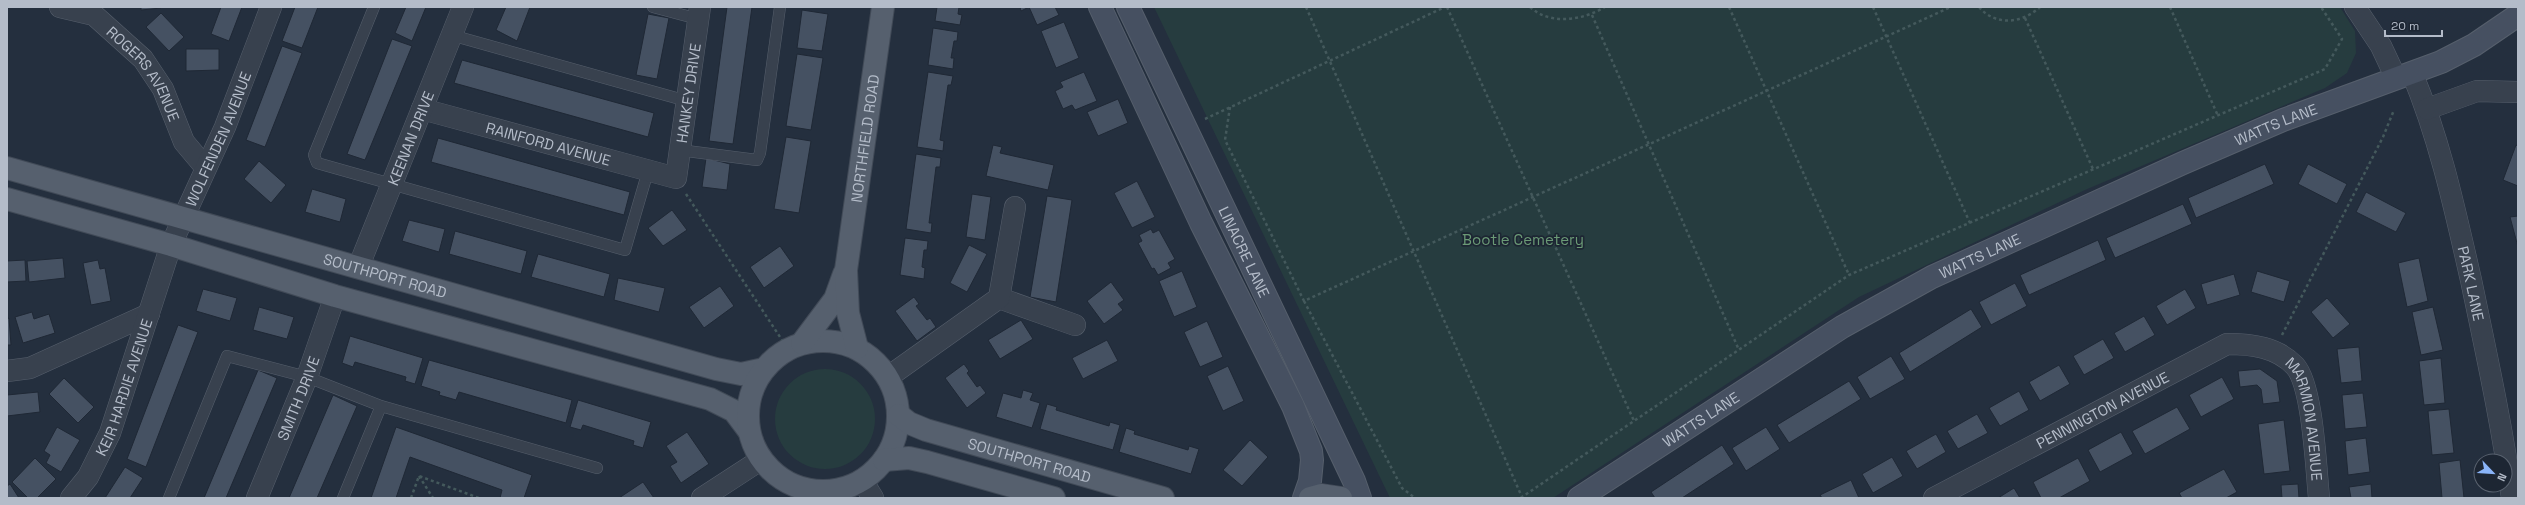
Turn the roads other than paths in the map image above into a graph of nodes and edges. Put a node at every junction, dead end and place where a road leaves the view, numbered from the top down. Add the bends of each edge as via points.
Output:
1 (60, 7) edge
2 (271, 7) edge
3 (374, 7) edge
4 (462, 7) edge
5 (653, 7) edge
6 (780, 7) edge
7 (883, 7) edge
8 (1100, 7) edge
9 (1128, 7) edge
10 (2355, 7) edge
11 (95, 11) edge
12 (699, 13) edge
13 (2518, 15) edge
14 (451, 35) junction
15 (2404, 76) junction
16 (2518, 92) edge
17 (687, 101) junction
18 (422, 109) junction
19 (2427, 109) junction
20 (679, 150) junction
21 (205, 167) junction
22 (7, 168) edge
23 (648, 170) junction
24 (676, 178) joint
25 (391, 184) junction
26 (7, 199) edge
27 (1015, 207) dead end
28 (182, 218) junction
29 (171, 245) junction
30 (358, 268) junction
31 (164, 269) joint
32 (846, 270) junction
33 (335, 296) junction
34 (999, 298) junction
35 (149, 314) junction
36 (1075, 325) dead end
37 (795, 346) junction
38 (857, 348) junction
39 (2274, 351) joint
40 (764, 368) junction
41 (7, 372) edge
42 (307, 377) junction
43 (888, 377) junction
44 (381, 406) junction
45 (899, 415) junction
46 (749, 431) junction
47 (762, 459) junction
48 (884, 460) junction
49 (597, 468) dead end
50 (777, 475) junction
51 (854, 491) edge
52 (71, 498) edge
53 (169, 498) edge
54 (258, 498) edge
55 (343, 498) edge
56 (702, 498) edge
57 (792, 498) edge
58 (1054, 498) edge
59 (1163, 498) edge
60 (1304, 498) edge
61 (1310, 498) edge
62 (1341, 498) edge
63 (1360, 498) edge
64 (1579, 498) edge
65 (1934, 498) edge
66 (2319, 498) edge
67 (2512, 498) edge

1 - 11 street, ROGERS AVENUE
2 - 21 street, WOLFENDEN AVENUE via 225,127
3 - 25 lane via 314,160 322,166
4 - 14 street, KEENAN DRIVE
5 - 12 lane
6 - 20 lane via 760,153 756,160
7 - 32 main road, NORTHFIELD ROAD
8 - 60 street, LINACRE LANE via 1201,223 1294,406 1311,450 1310,481
9 - 63 street, LINACRE LANE
10 - 15 street, PARK LANE
11 - 21 street, ROGERS AVENUE via 143,59 163,89 184,142
12 - 17 street, HANKEY DRIVE
13 - 15 street, WATTS LANE via 2459,54
14 - 17 lane
14 - 18 street, KEENAN DRIVE
15 - 19 street, PARK LANE
15 - 64 street, WATTS LANE via 2283,120 2183,162 1932,277 1842,327
16 - 19 street via 2477,91
17 - 20 street, HANKEY DRIVE
18 - 23 street, RAINFORD AVENUE
18 - 25 street, KEENAN DRIVE
19 - 67 street, PARK LANE via 2449,183 2481,327
20 - 24 street, HANKEY DRIVE
21 - 28 street, WOLFENDEN AVENUE
22 - 28 main road, SOUTHPORT ROAD
23 - 24 street, RAINFORD AVENUE
23 - 25 lane via 625,250
25 - 30 street, KEENAN DRIVE
26 - 29 main road
27 - 34 street
28 - 29 street, WOLFENDEN AVENUE
28 - 30 main road, SOUTHPORT ROAD
29 - 31 street, WOLFENDEN AVENUE
29 - 33 main road
30 - 40 main road, SOUTHPORT ROAD via 716,369 741,374
31 - 35 street, KEIR HARDIE AVENUE
32 - 37 main road, NORTHFIELD ROAD via 835,299
32 - 38 main road, NORTHFIELD ROAD via 848,313
33 - 42 street, SMITH DRIVE
33 - 46 main road via 710,399 734,410
34 - 36 street
34 - 43 street
35 - 41 street via 30,368
35 - 52 street, KEIR HARDIE AVENUE via 110,433 88,478
37 - 38 main road via 820,340 839,342
37 - 40 main road via 775,357
38 - 43 main road via 880,365
39 - 65 street, PENNINGTON AVENUE via 2258,346 2227,344
39 - 66 street, MARMION AVENUE via 2295,366 2309,404
40 - 46 main road via 750,398
42 - 44 lane
42 - 53 lane via 228,356
42 - 54 street, SMITH DRIVE
43 - 45 main road via 896,395
44 - 49 lane
44 - 55 lane
45 - 48 main road via 895,439
45 - 59 main road, SOUTHPORT ROAD via 909,423 926,430
46 - 47 main road
47 - 50 main road
47 - 56 street
48 - 51 main road
48 - 58 main road, SOUTHPORT ROAD via 909,458 927,462
50 - 51 main road via 808,490
50 - 57 main road
61 - 62 main road via 1321,495

